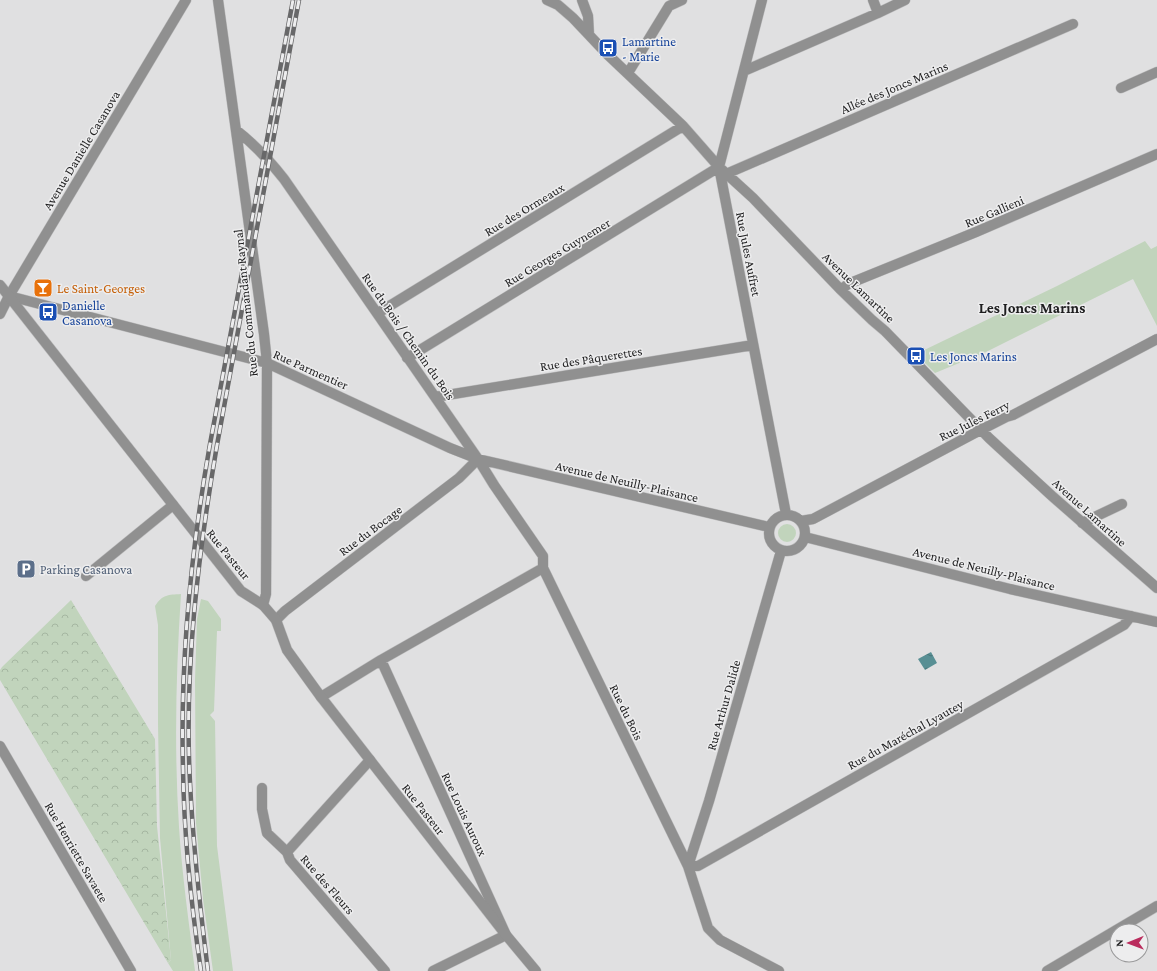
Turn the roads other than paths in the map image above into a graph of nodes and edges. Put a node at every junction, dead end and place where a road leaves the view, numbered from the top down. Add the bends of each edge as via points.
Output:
1 (186, 0) edge
2 (218, 0) edge
3 (547, 0) edge
4 (582, 0) edge
5 (682, 0) edge
6 (762, 0) edge
7 (872, 0) edge
8 (905, 0) edge
9 (878, 13) junction
10 (1074, 24) dead end
11 (589, 36) junction
12 (744, 71) junction
13 (1157, 72) edge
14 (628, 73) junction
15 (1121, 88) dead end
16 (682, 126) junction
17 (236, 130) junction
18 (1157, 154) edge
19 (723, 170) junction
20 (0, 285) edge
21 (841, 290) junction
22 (9, 296) junction
23 (0, 314) edge
24 (378, 314) junction
25 (1157, 339) edge
26 (753, 345) junction
27 (407, 358) junction
28 (267, 363) junction
29 (435, 397) junction
30 (982, 430) junction
31 (478, 459) junction
32 (1122, 504) dead end
33 (173, 505) junction
34 (786, 514) junction
35 (801, 521) junction
36 (1082, 522) junction
37 (769, 527) junction
38 (805, 537) junction
39 (781, 551) junction
40 (544, 568) junction
41 (86, 576) dead end
42 (1157, 588) edge
43 (264, 605) junction
44 (1131, 616) junction
45 (276, 620) junction
46 (1157, 622) edge
47 (381, 660) junction
48 (321, 697) junction
49 (0, 746) edge
50 (370, 760) junction
51 (262, 788) dead end
52 (287, 852) junction
53 (688, 866) junction
54 (1157, 906) edge
55 (506, 935) junction
56 (132, 971) edge
57 (385, 971) edge
58 (433, 971) edge
59 (536, 971) edge
60 (779, 971) edge
61 (1047, 971) edge

1 - 22 street, Avenue Danielle Casanova
2 - 17 street, Rue du Commandant Raynal
3 - 11 street, Avenue Lamartine via 558,5
4 - 11 street via 588,16
5 - 14 street via 669,6
6 - 12 street, Rue Jules Auffret
7 - 9 street
8 - 9 street
9 - 12 street
10 - 19 street, Allée des Joncs Marins
11 - 14 street, Avenue Lamartine
12 - 19 street, Rue Jules Auffret
13 - 15 street
14 - 16 street, Avenue Lamartine
16 - 19 street, Avenue Lamartine
16 - 24 street, Rue des Ormeaux
17 - 24 street, Rue du Bois / Chemin du Bois via 276,169
17 - 28 street, Rue du Commandant Raynal
18 - 21 street, Rue Gallieni via 848,284
19 - 21 street, Avenue Lamartine
19 - 26 street, Rue Jules Auffret
19 - 27 street, Rue Georges Guynemer
20 - 22 street, Rue Pasteur
21 - 30 street, Avenue Lamartine
22 - 23 street, Avenue Danielle Casanova
22 - 28 street, Rue Parmentier
22 - 33 street, Rue Pasteur
24 - 27 street, Rue du Bois / Chemin du Bois
25 - 30 street, Rue Jules Ferry
26 - 29 street, Rue des Pâquerettes
26 - 34 street, Rue Jules Auffret
27 - 29 street, Rue du Bois / Chemin du Bois
28 - 31 street, Rue Parmentier
28 - 43 street, Rue du Commandant Raynal
29 - 31 street, Rue du Bois / Chemin du Bois
30 - 35 street, Rue Jules Ferry via 813,519
30 - 36 street, Avenue Lamartine
31 - 37 street, Avenue de Neuilly-Plaisance
31 - 40 street, Rue du Bois / Chemin du Bois via 543,556
31 - 45 street, Rue du Bocage via 459,478
32 - 36 street
33 - 41 street
33 - 43 street, Rue Pasteur via 241,591
34 - 35 street
34 - 37 street via 776,518
35 - 38 street
36 - 42 street, Avenue Lamartine
37 - 39 street via 769,538
38 - 39 street via 795,549
38 - 44 street, Avenue de Neuilly-Plaisance via 1010,589
39 - 53 street, Rue Arthur Dalide
40 - 47 street
40 - 53 street, Rue du Bois
43 - 45 street, Rue Pasteur
44 - 46 street, Avenue de Neuilly-Plaisance
44 - 53 street, Rue du Maréchal Lyautey via 1124,625 698,866
45 - 48 street, Rue Pasteur via 287,650
47 - 48 street
47 - 55 street, Rue Louis Auroux
48 - 50 street, Rue Pasteur
49 - 56 street, Rue Henriette Savaete
50 - 52 street, Rue des Fleurs
50 - 55 street, Rue Pasteur
51 - 52 street via 262,809 268,833
52 - 57 street, Rue des Fleurs via 290,860
53 - 60 street, Rue du Bois via 708,928 720,940
54 - 61 street
55 - 58 street
55 - 59 street, Rue Louis Auroux

